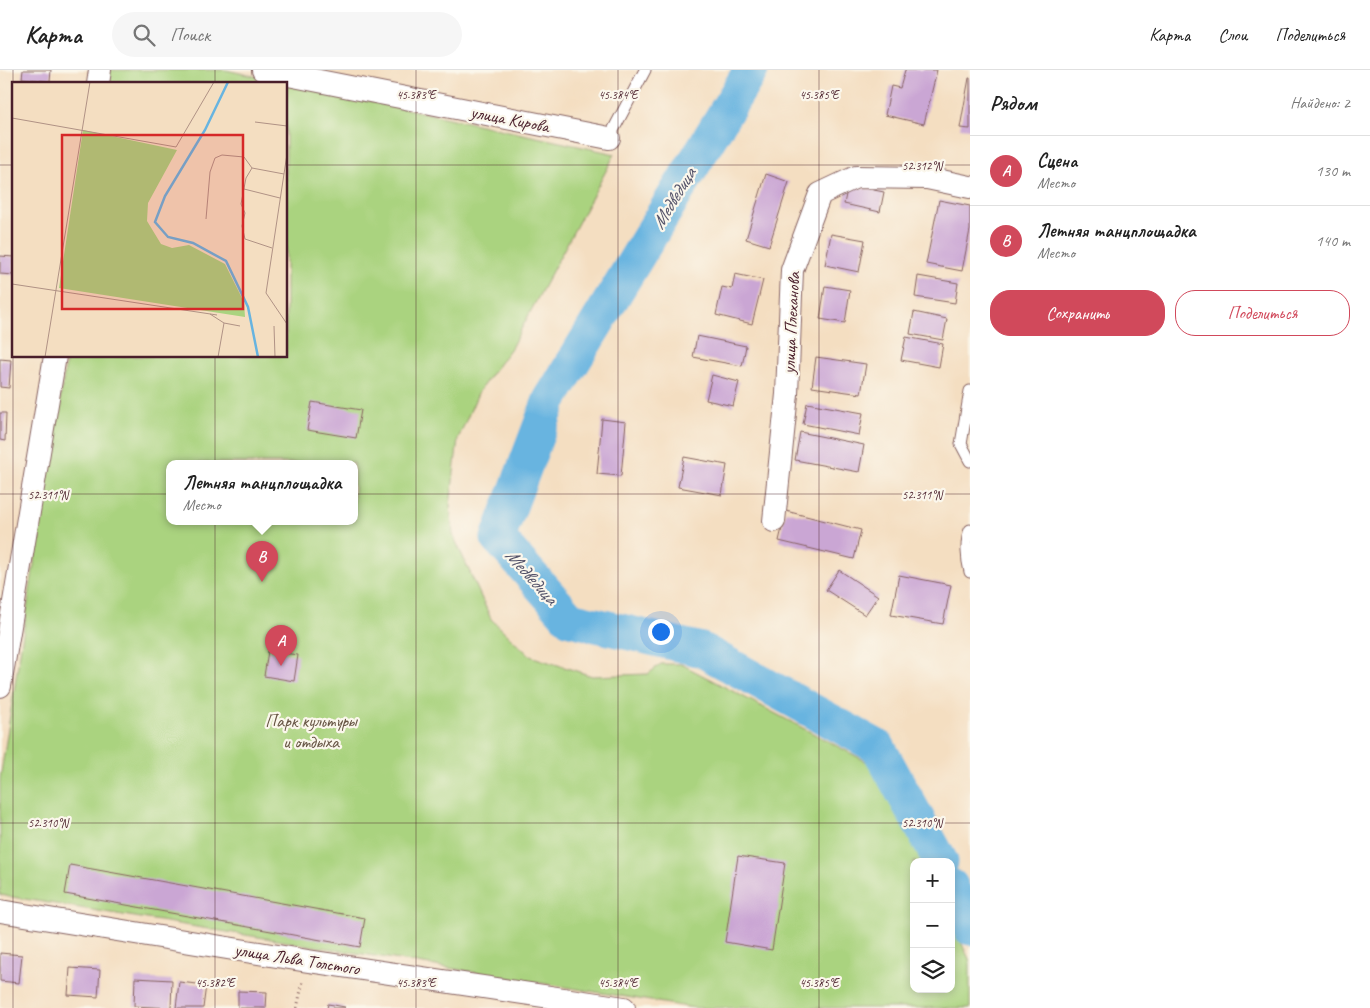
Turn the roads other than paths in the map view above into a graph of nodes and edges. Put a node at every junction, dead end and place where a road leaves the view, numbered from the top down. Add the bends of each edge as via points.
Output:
1 (263, 70) edge
2 (645, 70) edge
3 (609, 138) joint
4 (970, 187) edge
5 (55, 358) edge
6 (970, 390) edge
7 (970, 461) edge
8 (774, 522) dead end
9 (970, 530) edge
10 (970, 572) edge
11 (0, 686) edge
12 (0, 910) edge
13 (624, 1008) edge

1 - 3 street, улица Кирова
2 - 3 lane
4 - 8 street, улица Плеханова via 926,178 856,177 820,194 792,270 787,394
5 - 11 street
6 - 7 lane via 961,444
9 - 10 lane
12 - 13 street, улица Льва Толстого via 308,961

